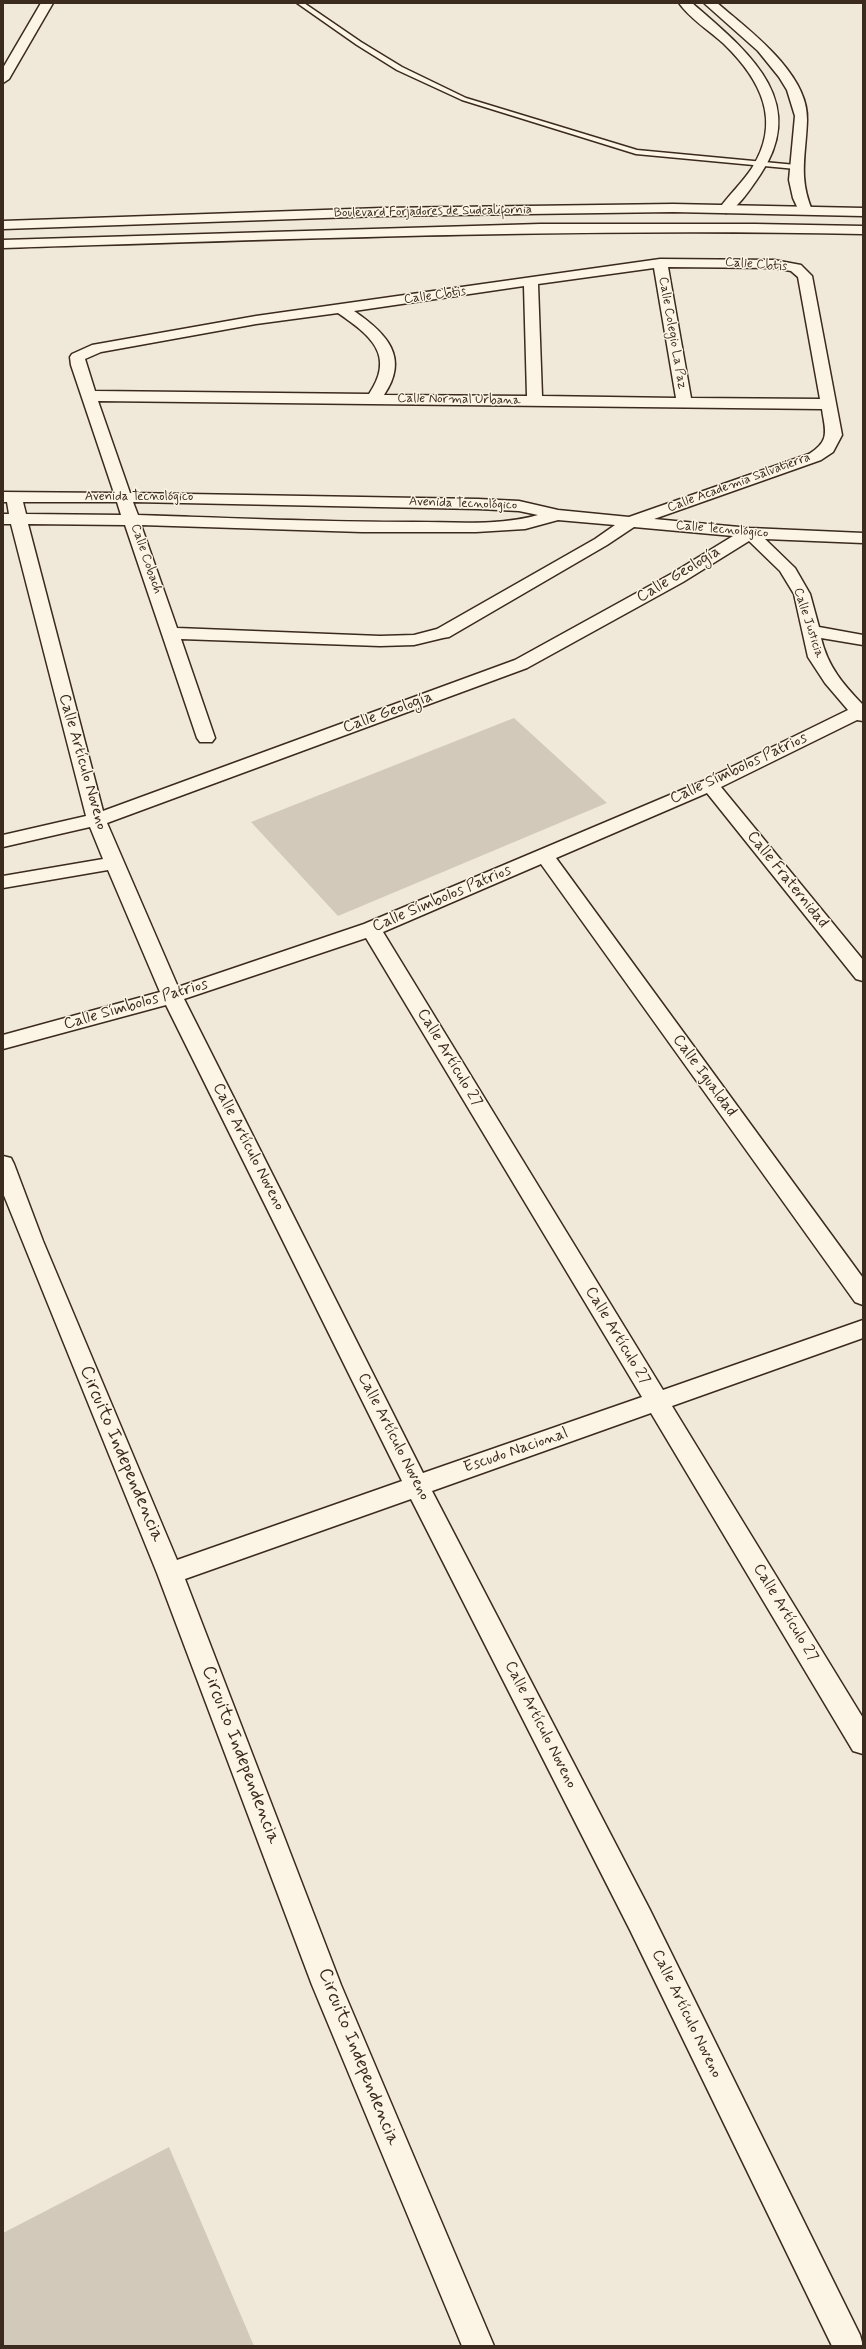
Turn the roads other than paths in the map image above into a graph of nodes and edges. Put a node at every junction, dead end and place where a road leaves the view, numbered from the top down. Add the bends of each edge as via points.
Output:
1 (47, 3) edge
2 (300, 3) edge
3 (685, 3) edge
4 (710, 3) edge
5 (760, 48) junction
6 (737, 51) junction
7 (3, 79) edge
8 (761, 164) junction
9 (796, 167) junction
10 (726, 209) junction
11 (805, 210) junction
12 (382, 212) junction
13 (863, 212) edge
14 (3, 225) edge
15 (863, 230) edge
16 (388, 232) junction
17 (3, 244) edge
18 (660, 263) junction
19 (796, 268) joint
20 (531, 282) junction
21 (342, 308) junction
22 (77, 358) joint
23 (90, 396) junction
24 (373, 399) junction
25 (535, 400) junction
26 (684, 402) junction
27 (828, 404) junction
28 (125, 497) junction
29 (10, 508) edge
30 (558, 515) junction
31 (132, 520) junction
32 (630, 522) junction
33 (750, 533) junction
34 (863, 538) edge
35 (810, 631) junction
36 (171, 634) junction
37 (863, 640) edge
38 (862, 713) edge
39 (206, 738) dead end
40 (710, 785) junction
41 (96, 820) junction
42 (3, 841) edge
43 (544, 855) junction
44 (114, 863) junction
45 (3, 882) edge
46 (371, 929) junction
47 (863, 974) edge
48 (172, 996) junction
49 (3, 1042) edge
50 (3, 1164) edge
51 (863, 1296) edge
52 (863, 1330) edge
53 (657, 1402) junction
54 (417, 1486) junction
55 (170, 1572) junction
56 (863, 1742) edge
57 (478, 2346) edge
58 (849, 2346) edge

1 - 7 main road
2 - 8 lane via 390,63 438,89 464,99 636,152
3 - 6 main road
4 - 5 main road
5 - 6 main road
5 - 9 main road via 794,90 800,107
6 - 8 main road via 757,75 772,107 772,137
8 - 9 lane
8 - 10 main road
9 - 11 main road via 795,186
10 - 11 main road, Boulevard Forjadores de Sudcalifornia
10 - 12 main road, Boulevard Forjadores de Sudcalifornia
11 - 13 main road, Boulevard Forjadores de Sudcalifornia
12 - 14 main road, Boulevard Forjadores de Sudcalifornia
12 - 16 main road
15 - 16 main road, Boulevard Forjadores de Sudcalifornia via 616,227
16 - 17 main road, Boulevard Forjadores de Sudcalifornia
18 - 19 main road, Calle Cbtis via 763,263
18 - 20 main road, Calle Cbtis
18 - 26 main road, Calle Colegio La Paz
19 - 27 main road, Calle Academia Salvatierra via 805,276
20 - 21 main road, Calle Cbtis
20 - 25 main road
21 - 22 main road, Calle Cbtis via 192,330 97,348
21 - 24 main road via 371,328 382,343 388,358 386,380
22 - 23 main road, Calle Cobach
23 - 24 main road, Calle Normal Urbana
23 - 28 main road, Calle Cobach
24 - 25 main road, Calle Normal Urbana
25 - 26 main road, Calle Normal Urbana
26 - 27 main road, Calle Normal Urbana
27 - 32 main road, Calle Academia Salvatierra via 834,435 832,443 815,457
28 - 29 main road, Avenida Tecnológico
28 - 30 main road, Avenida Tecnológico via 478,504 519,506
28 - 31 main road, Calle Cobach
29 - 31 main road, Avenida Tecnológico
29 - 41 main road, Calle Artículo Noveno
30 - 31 main road, Avenida Tecnológico via 526,524 476,527 362,527
30 - 32 main road, Calle Tecnológico
31 - 36 main road, Calle Cobach
32 - 33 main road, Calle Tecnológico
32 - 36 main road via 582,553 443,633 428,638 380,641
33 - 34 main road, Calle Tecnológico
33 - 35 main road, Calle Justicia via 787,568 802,594
33 - 41 main road, Calle Geología via 677,578 521,664
35 - 37 main road
35 - 38 main road, Calle Justicia via 817,657 831,679
36 - 39 main road, Calle Cobach
38 - 40 main road, Calle Símbolos Patrios
40 - 43 main road, Calle Símbolos Patrios
40 - 47 main road, Calle Fraternidad
41 - 42 main road, Calle Geología
41 - 44 main road, Calle Artículo Noveno
43 - 46 main road, Calle Símbolos Patrios
43 - 51 main road, Calle Igualdad
44 - 45 main road
44 - 48 main road, Calle Artículo Noveno
46 - 48 main road, Calle Símbolos Patrios
46 - 53 main road, Calle Artículo 27
48 - 49 main road, Calle Símbolos Patrios
48 - 54 main road, Calle Artículo Noveno
50 - 55 main road, Circuito Independencia via 32,1241
52 - 53 main road, Escudo Nacional
53 - 54 main road, Escudo Nacional
53 - 56 main road, Calle Artículo 27
54 - 55 main road, Escudo Nacional
54 - 58 main road, Calle Artículo Noveno via 640,1920
55 - 57 main road, Circuito Independencia via 327,1985

